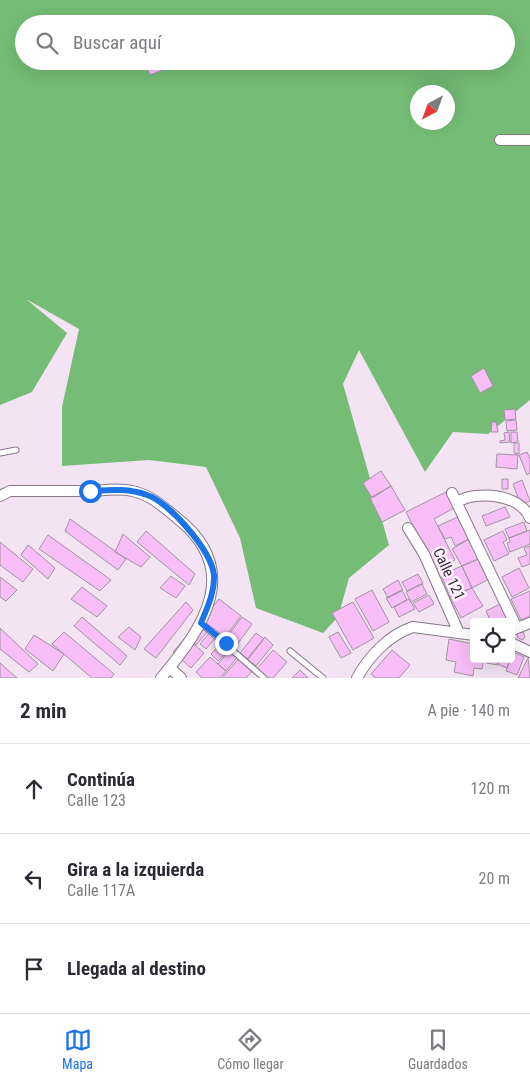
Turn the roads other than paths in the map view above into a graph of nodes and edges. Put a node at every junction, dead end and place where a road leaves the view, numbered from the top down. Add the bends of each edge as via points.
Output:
1 (500, 140) dead end
2 (530, 140) edge
3 (16, 450) dead end
4 (0, 453) edge
5 (0, 496) edge
6 (530, 518) edge
7 (408, 528) dead end
8 (509, 618) edge
9 (530, 622) edge
10 (201, 623) junction
11 (515, 628) edge
12 (459, 634) junction
13 (470, 635) edge
14 (515, 645) edge
15 (290, 651) dead end
16 (530, 652) edge
17 (170, 668) junction
18 (161, 678) edge
19 (181, 678) edge
20 (264, 678) edge
21 (323, 678) edge
22 (357, 678) edge

1 - 2 street
3 - 4 lane
5 - 10 street via 10,492 129,490 149,495 183,522 207,556 214,574 212,595
6 - 8 street via 522,506 512,501 475,495 454,498
7 - 12 street, Calle 121 via 424,554
9 - 11 street
10 - 17 street
10 - 20 lane
12 - 13 street
12 - 22 street via 413,627 391,638 370,656
14 - 16 street
15 - 21 lane
17 - 18 street
17 - 19 street

